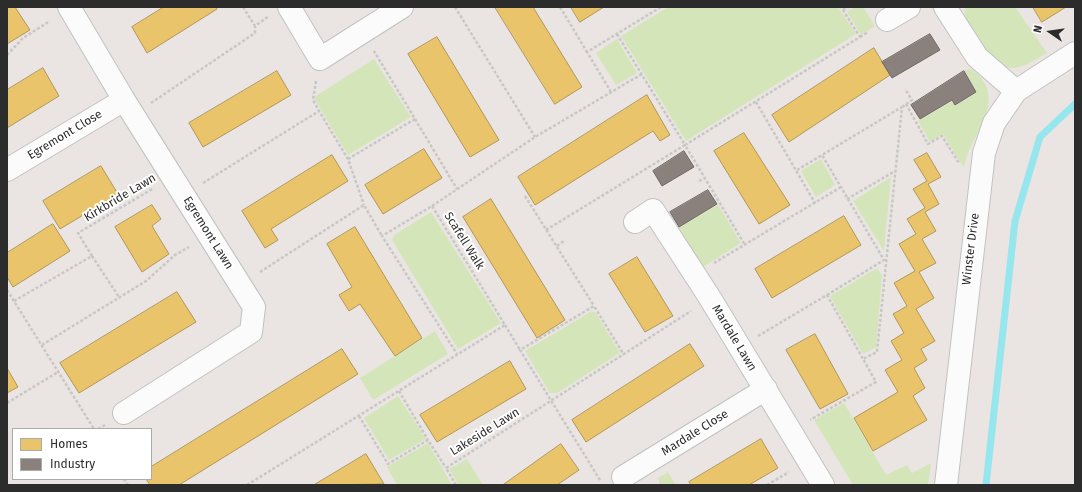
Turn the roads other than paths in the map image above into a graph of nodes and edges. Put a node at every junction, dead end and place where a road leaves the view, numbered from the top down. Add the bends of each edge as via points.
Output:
1 (402, 7) edge
2 (909, 7) edge
3 (945, 7) edge
4 (70, 8) edge
5 (281, 11) edge
6 (887, 20) dead end
7 (1075, 52) edge
8 (1016, 92) junction
9 (129, 108) junction
10 (7, 170) edge
11 (635, 222) dead end
12 (766, 390) junction
13 (124, 412) dead end
14 (624, 477) dead end
15 (823, 485) edge
16 (946, 485) edge

1 - 5 street via 320,59
2 - 6 street
3 - 8 street via 977,57
4 - 9 street, Egremont Lawn
7 - 8 street, Winster Drive
8 - 16 street, Winster Drive via 994,123 984,153
9 - 10 street, Egremont Close
9 - 13 street, Egremont Lawn via 254,307 251,332
11 - 12 street, Mardale Lawn via 653,210
12 - 14 street, Mardale Close
12 - 15 street, Mardale Lawn

